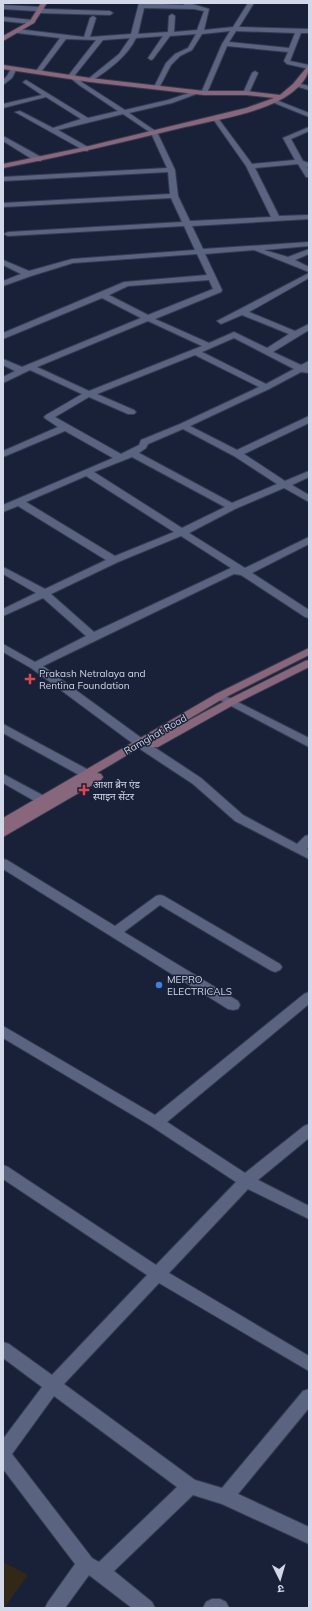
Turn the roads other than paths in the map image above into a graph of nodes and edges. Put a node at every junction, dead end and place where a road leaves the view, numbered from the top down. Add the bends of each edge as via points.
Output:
1 (186, 3) edge
2 (251, 3) edge
3 (142, 5) edge
4 (3, 7) edge
5 (42, 7) edge
6 (193, 7) junction
7 (110, 13) dead end
8 (172, 16) dead end
9 (93, 18) dead end
10 (3, 19) edge
11 (32, 22) junction
12 (234, 29) junction
13 (299, 31) junction
14 (309, 31) edge
15 (17, 32) junction
16 (200, 32) junction
17 (169, 34) junction
18 (5, 37) edge
19 (64, 37) junction
20 (134, 37) junction
21 (86, 39) junction
22 (100, 39) junction
23 (225, 44) junction
24 (291, 50) junction
25 (151, 58) dead end
26 (3, 67) edge
27 (14, 68) junction
28 (309, 68) edge
29 (39, 71) junction
30 (255, 73) dead end
31 (73, 76) junction
32 (90, 80) junction
33 (26, 82) dead end
34 (3, 83) edge
35 (297, 84) junction
36 (157, 88) junction
37 (309, 88) edge
38 (201, 92) junction
39 (246, 93) junction
40 (48, 95) junction
41 (282, 97) junction
42 (274, 101) junction
43 (3, 106) edge
44 (18, 112) dead end
45 (125, 112) junction
46 (309, 115) edge
47 (216, 119) junction
48 (87, 120) junction
49 (309, 128) edge
50 (52, 130) junction
51 (154, 132) junction
52 (3, 138) edge
53 (85, 149) junction
54 (309, 158) edge
55 (38, 159) junction
56 (300, 162) junction
57 (309, 165) edge
58 (3, 166) edge
59 (250, 166) junction
60 (171, 170) junction
61 (309, 175) edge
62 (3, 179) edge
63 (174, 196) junction
64 (3, 205) edge
65 (309, 217) edge
66 (276, 219) junction
67 (188, 224) junction
68 (8, 234) dead end
69 (309, 244) edge
70 (254, 249) junction
71 (309, 251) edge
72 (202, 252) junction
73 (288, 260) junction
74 (3, 262) edge
75 (309, 270) edge
76 (28, 274) junction
77 (309, 275) edge
78 (212, 277) junction
79 (3, 284) edge
80 (103, 295) junction
81 (242, 312) junction
82 (147, 318) junction
83 (221, 321) dead end
84 (309, 327) edge
85 (295, 334) junction
86 (3, 336) edge
87 (209, 346) junction
88 (195, 352) junction
89 (267, 352) junction
90 (3, 362) edge
91 (309, 364) edge
92 (27, 369) junction
93 (305, 371) edge
94 (3, 380) edge
95 (266, 387) junction
96 (89, 394) junction
97 (131, 412) dead end
98 (309, 419) edge
99 (183, 426) junction
100 (65, 427) junction
101 (132, 453) junction
102 (3, 454) edge
103 (238, 454) junction
104 (121, 458) junction
105 (87, 472) junction
106 (309, 474) edge
107 (285, 485) junction
108 (309, 499) edge
109 (19, 502) junction
110 (232, 507) junction
111 (3, 509) edge
112 (180, 533) junction
113 (309, 540) edge
114 (114, 560) junction
115 (3, 570) edge
116 (245, 572) junction
117 (44, 593) junction
118 (3, 613) edge
119 (309, 616) edge
120 (93, 637) junction
121 (3, 647) edge
122 (309, 651) edge
123 (309, 663) edge
124 (35, 666) junction
125 (225, 699) junction
126 (3, 728) edge
127 (309, 743) edge
128 (144, 746) junction
129 (90, 776) junction
130 (3, 778) edge
131 (42, 800) junction
132 (3, 823) edge
133 (3, 833) edge
134 (309, 839) edge
135 (304, 852) edge
136 (3, 863) edge
137 (115, 932) junction
138 (275, 967) dead end
139 (309, 997) edge
140 (233, 1005) dead end
141 (3, 1031) edge
142 (156, 1122) junction
143 (309, 1130) edge
144 (3, 1171) edge
145 (246, 1181) junction
146 (309, 1213) edge
147 (157, 1274) junction
148 (3, 1349) edge
149 (309, 1364) edge
150 (53, 1385) junction
151 (309, 1396) edge
152 (3, 1452) edge
153 (3, 1456) edge
154 (190, 1486) junction
155 (225, 1497) junction
156 (309, 1536) edge
157 (93, 1568) junction
158 (54, 1608) edge
159 (146, 1608) edge
160 (212, 1608) edge
161 (220, 1608) edge

1 - 6 street
2 - 12 street
3 - 6 street
3 - 20 street
4 - 5 street
5 - 7 street
5 - 11 street
6 - 16 street via 207,10
8 - 17 street
9 - 21 street
10 - 11 street
11 - 15 street
12 - 13 street
12 - 16 street
12 - 23 street
13 - 14 street
13 - 24 street
15 - 18 street
15 - 19 street
16 - 17 street
16 - 36 street via 190,49 181,52 164,68
17 - 20 street
17 - 25 street
19 - 21 street
19 - 29 street
20 - 22 street
20 - 32 street via 120,56
21 - 22 street
22 - 31 street
23 - 24 street via 261,44
23 - 38 street
24 - 28 street via 287,61
26 - 27 street
27 - 29 street
27 - 34 street via 10,77
28 - 35 street
29 - 31 street
30 - 39 street
31 - 32 street
31 - 45 street via 81,84
32 - 36 street
33 - 40 street
35 - 37 street
35 - 41 street
36 - 38 street
38 - 39 street
38 - 45 street
39 - 41 street
40 - 43 street
40 - 48 street
41 - 42 street
42 - 46 street
42 - 47 street
44 - 50 street
45 - 48 street
45 - 51 street
47 - 51 street
47 - 59 street
48 - 50 street
49 - 56 street via 287,138
50 - 53 street
51 - 53 street
51 - 60 street
52 - 55 street
53 - 55 street
54 - 56 street
55 - 58 street
56 - 57 street
56 - 59 street
56 - 61 street
59 - 66 street
60 - 62 street
60 - 63 street
63 - 64 street
63 - 67 street
65 - 66 street
66 - 67 street
67 - 68 street
67 - 72 street
69 - 70 street
70 - 72 street
70 - 73 street
71 - 73 street
72 - 76 street via 72,261
72 - 78 street
73 - 75 street
74 - 76 street
76 - 79 street
77 - 81 street
78 - 80 street via 127,284
78 - 82 street via 218,290
80 - 82 street
80 - 86 street
81 - 83 street
81 - 85 street
82 - 87 street
82 - 92 street
84 - 85 street
85 - 89 street
87 - 88 street
87 - 89 street via 234,335
88 - 95 street
88 - 96 street
89 - 93 street
90 - 92 street
91 - 93 street
92 - 94 street
92 - 96 street
93 - 95 street
95 - 99 street
96 - 97 street
96 - 100 street via 49,417
98 - 103 street
99 - 101 street via 144,442 143,446
99 - 103 street
100 - 102 street
100 - 104 street
101 - 104 street
101 - 110 street
103 - 107 street
104 - 105 street
105 - 109 street
105 - 112 street
106 - 107 street
107 - 108 street
107 - 110 street
109 - 111 street
109 - 114 street
110 - 112 street
112 - 114 street
112 - 116 street
113 - 116 street
114 - 117 street
115 - 117 street
116 - 119 street
116 - 120 street via 233,572
117 - 118 street
117 - 120 street
120 - 124 street
121 - 124 street
122 - 125 street, Ramghat Road
123 - 125 street, Ramghat Road
124 - 128 street
125 - 127 street
125 - 128 street, Ramghat Road
126 - 129 street
128 - 129 street, Ramghat Road
128 - 135 street via 197,781 239,818
129 - 131 street, Ramghat Road
129 - 133 street, Ramghat Road via 46,808
130 - 131 street
131 - 132 street, Ramghat Road
134 - 135 street
136 - 137 street
137 - 138 street via 160,899
137 - 140 street
139 - 142 street
141 - 142 street
142 - 145 street
143 - 145 street
144 - 147 street
145 - 146 street
145 - 147 street
147 - 149 street
147 - 150 street
148 - 150 street
150 - 152 street
150 - 154 street
151 - 155 street
153 - 157 street
154 - 155 street
154 - 157 street
155 - 156 street
157 - 158 street
157 - 159 street
160 - 161 street

